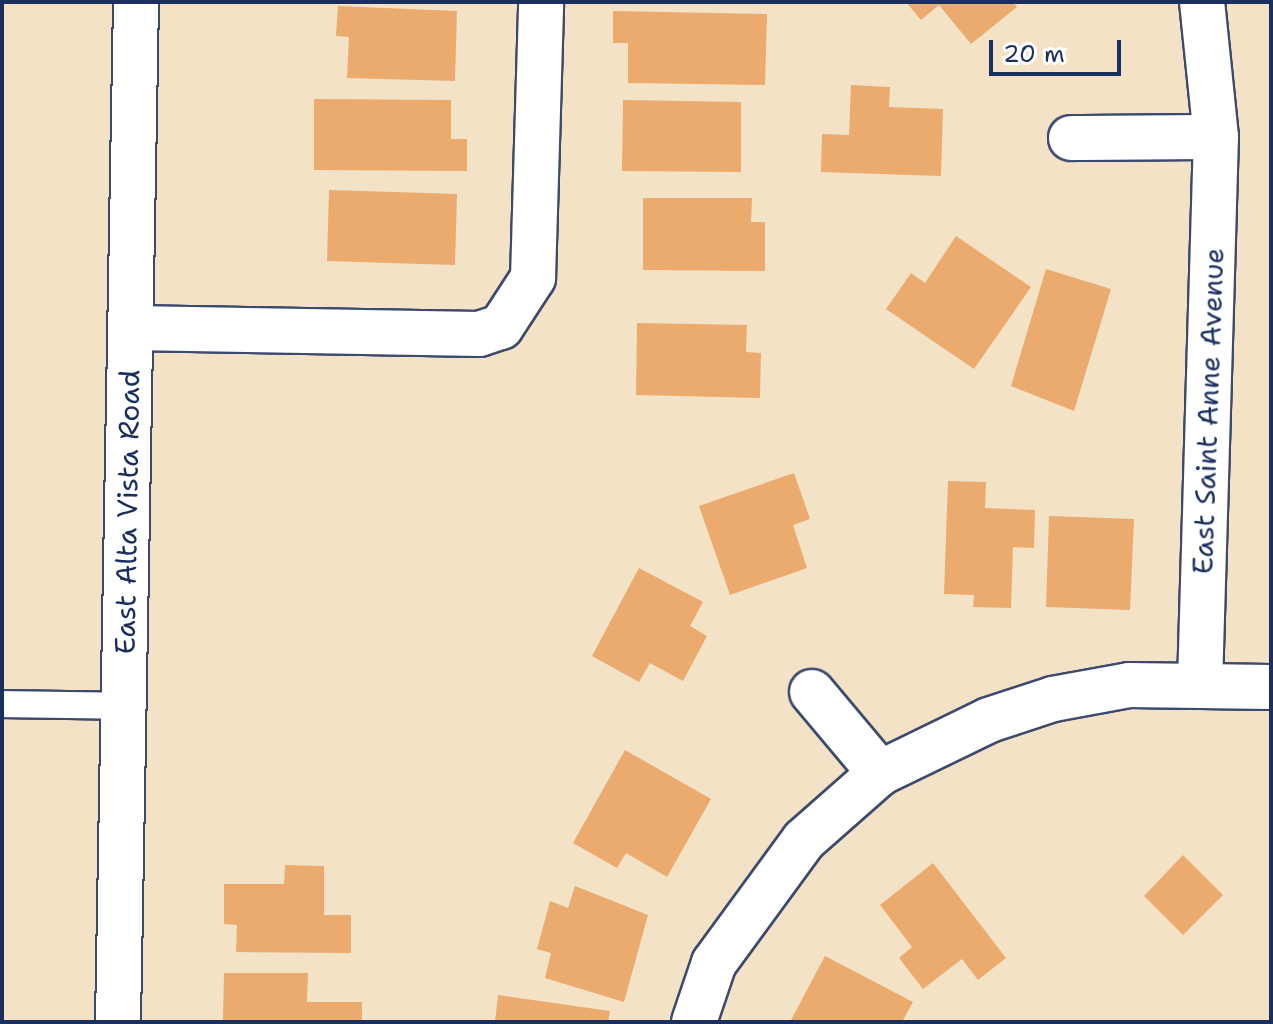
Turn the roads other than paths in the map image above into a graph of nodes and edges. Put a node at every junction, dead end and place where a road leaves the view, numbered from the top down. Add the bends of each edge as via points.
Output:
1 (136, 2) edge
2 (541, 2) edge
3 (1202, 2) edge
4 (1216, 137) junction
5 (1071, 138) dead end
6 (131, 328) junction
7 (1200, 685) junction
8 (1271, 687) edge
9 (812, 692) dead end
10 (2, 704) edge
11 (124, 706) junction
12 (880, 773) junction
13 (118, 1022) edge
14 (694, 1022) edge

1 - 6 street, East Alta Vista Road
2 - 6 street via 533,278 501,327 479,334
3 - 4 street, East Saint Anne Avenue
4 - 5 street
4 - 7 street, East Saint Anne Avenue
6 - 11 street, East Alta Vista Road
7 - 8 street
7 - 12 street via 1129,685 1053,699 989,720
9 - 12 street
10 - 11 lane
11 - 13 street, East Alta Vista Road
12 - 14 street via 804,840 714,963

